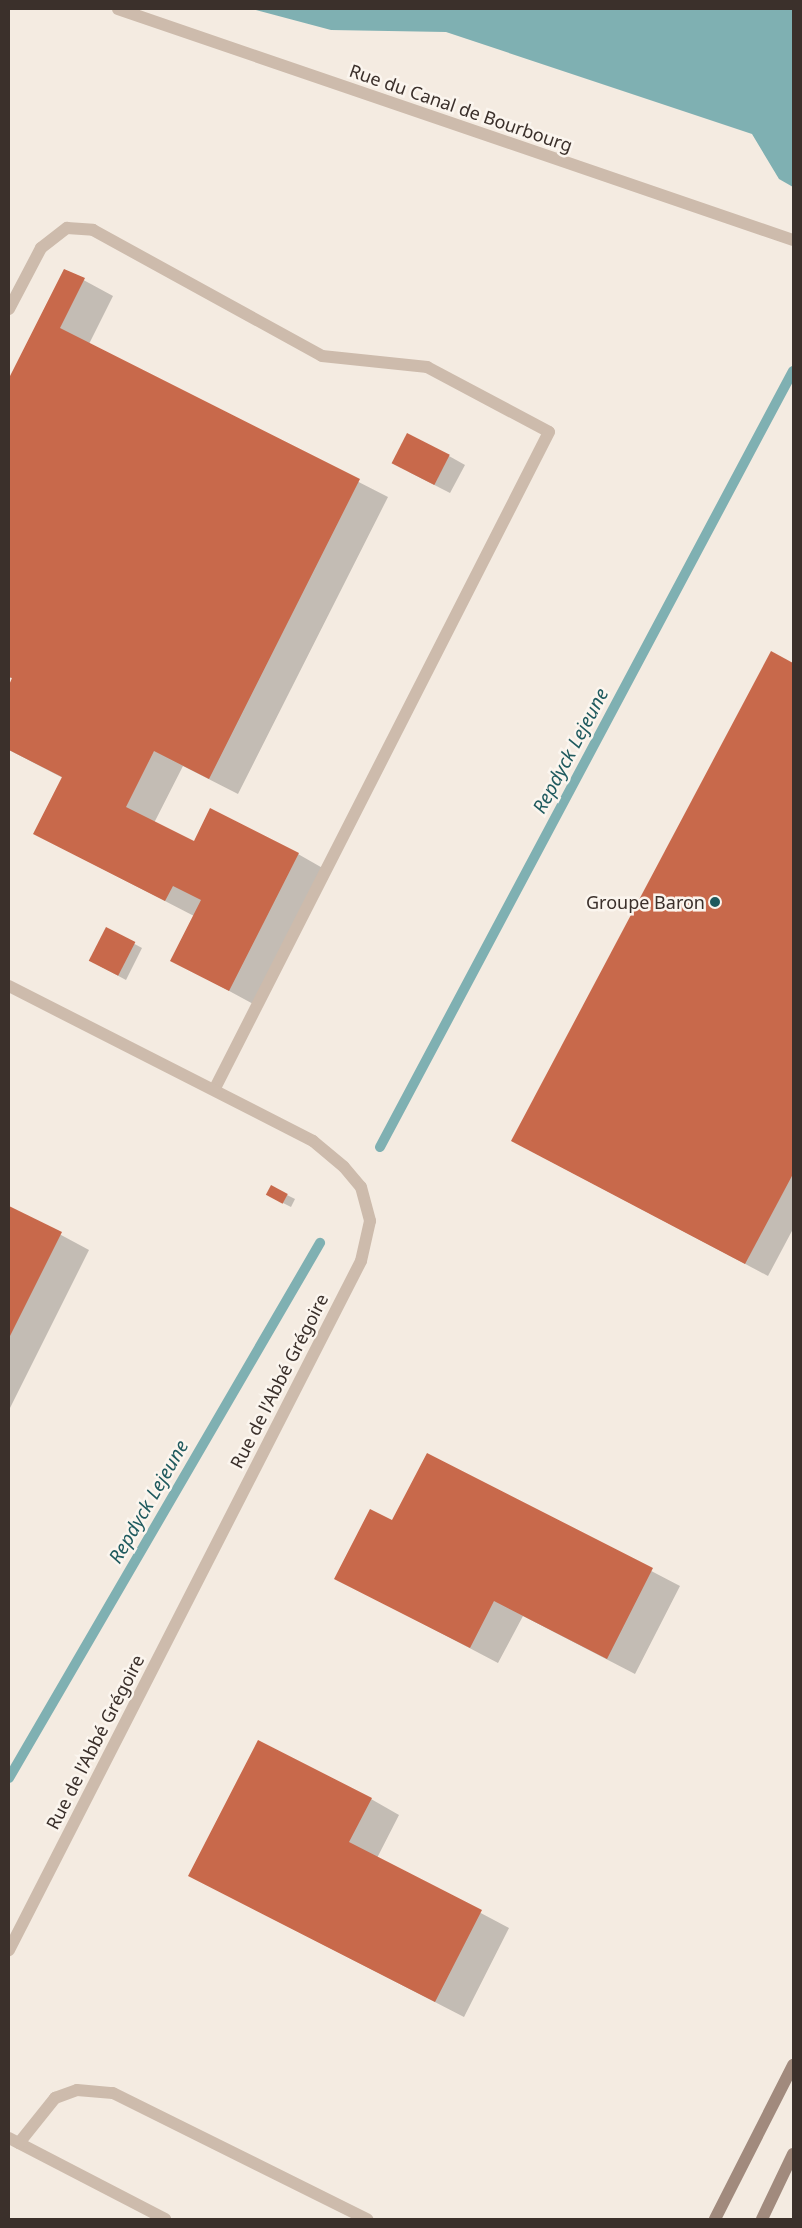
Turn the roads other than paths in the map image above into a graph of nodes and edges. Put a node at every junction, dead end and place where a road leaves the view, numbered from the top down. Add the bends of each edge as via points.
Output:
1 (118, 9) edge
2 (793, 240) edge
3 (9, 309) edge
4 (9, 986) edge
5 (214, 1090) junction
6 (9, 1950) edge
7 (793, 2065) edge
8 (14, 2140) edge
9 (793, 2154) edge
10 (165, 2219) edge
11 (368, 2219) edge
12 (715, 2219) edge
13 (762, 2219) edge

1 - 2 street, Rue du Canal de Bourbourg
3 - 5 street via 41,248 67,228 93,230 322,356 427,367 549,432
4 - 5 street, Rue de l'Abbé Grégoire
5 - 6 street, Rue de l'Abbé Grégoire via 313,1141 344,1167 361,1187 367,1205 370,1221 366,1249
7 - 12 main road
8 - 10 street
8 - 11 street via 55,2098 77,2090 112,2093
9 - 13 main road

